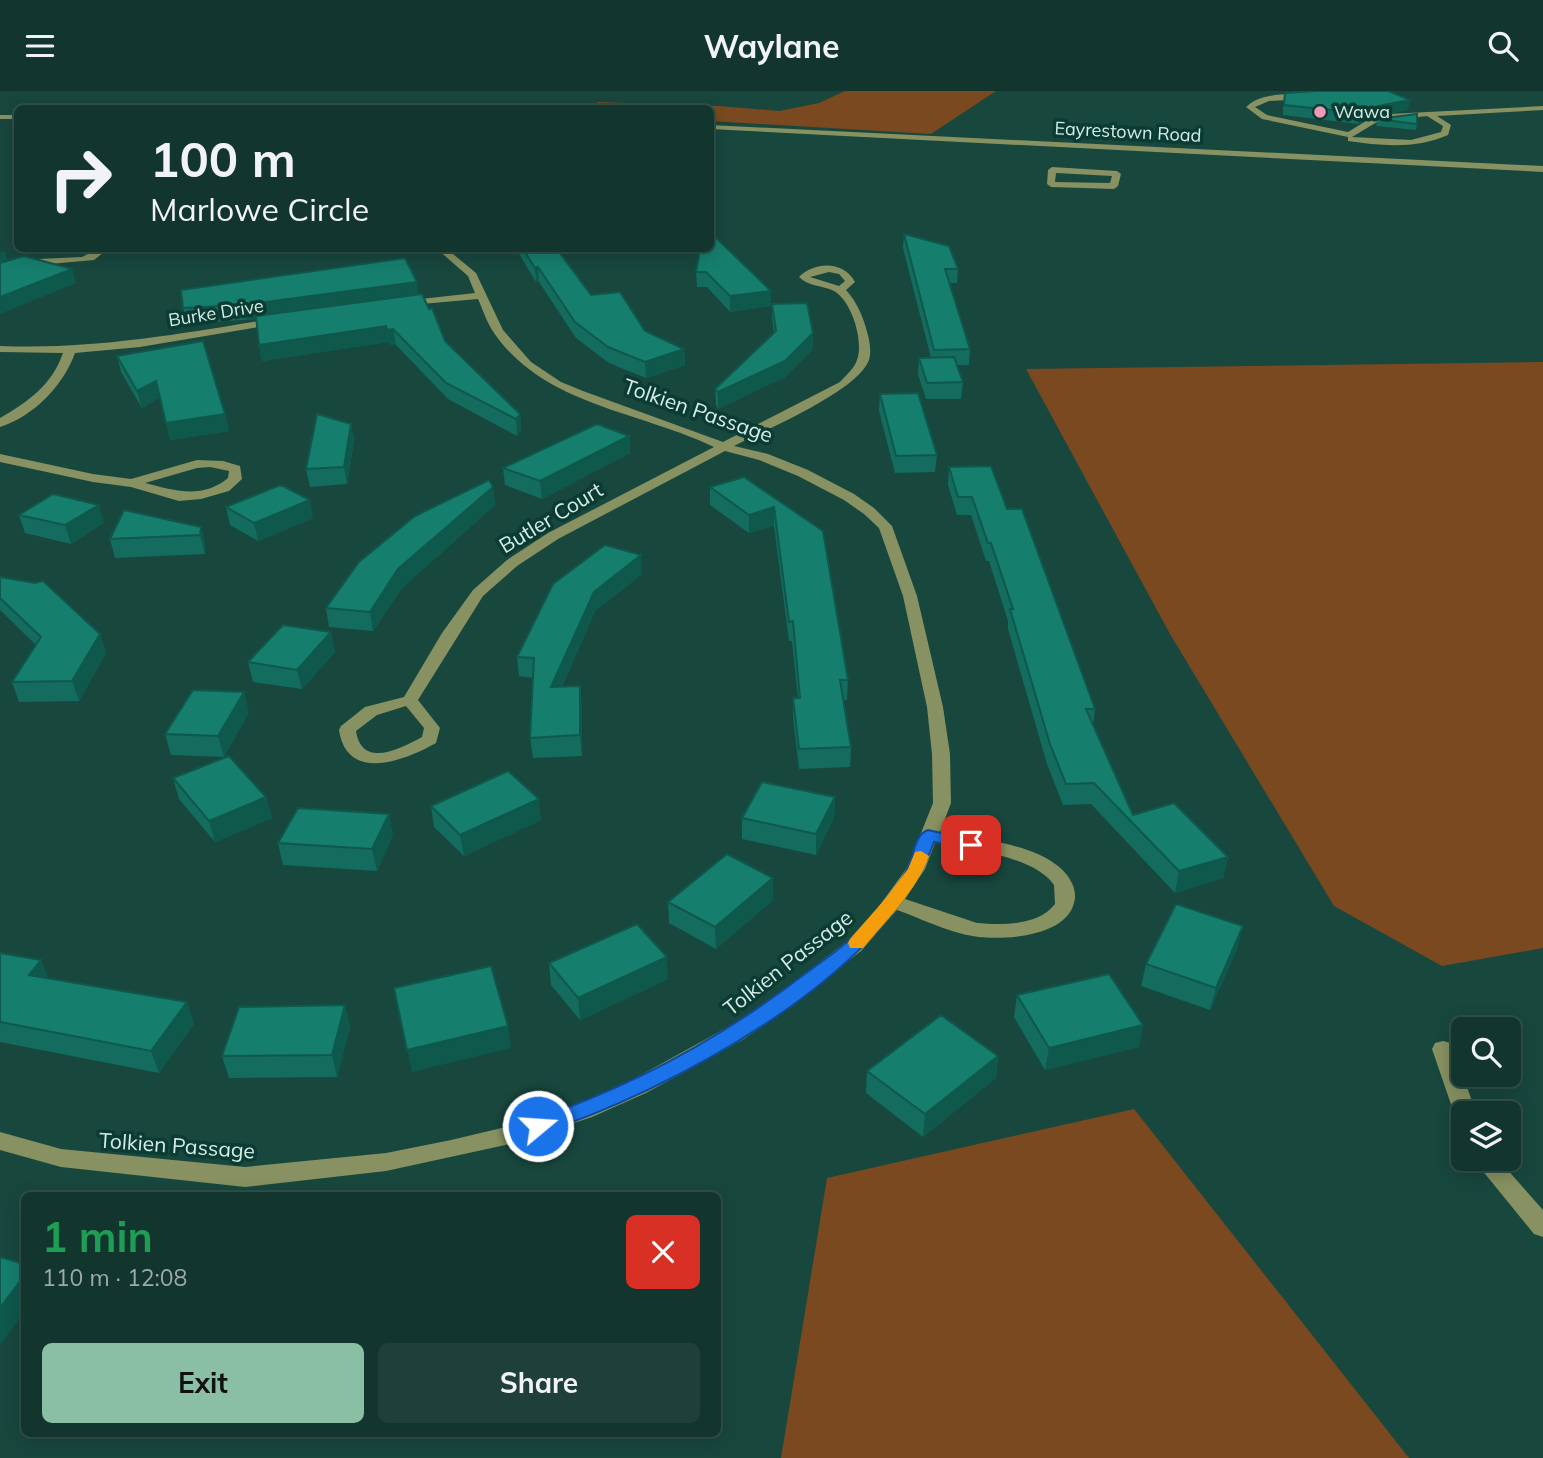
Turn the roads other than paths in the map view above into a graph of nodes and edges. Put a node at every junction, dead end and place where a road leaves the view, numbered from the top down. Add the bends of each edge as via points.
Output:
1 (1270, 95) edge
2 (1319, 96) edge
3 (1405, 103) edge
4 (1543, 108) edge
5 (1377, 111) edge
6 (1430, 114) junction
7 (1389, 116) junction
8 (714, 127) edge
9 (1350, 137) junction
10 (1087, 153) junction
11 (1347, 159) junction
12 (1543, 169) edge
13 (1088, 171) junction
14 (51, 252) edge
15 (101, 252) edge
16 (445, 252) edge
17 (39, 261) junction
18 (0, 274) edge
19 (840, 290) dead end
20 (479, 296) junction
21 (392, 306) edge
22 (291, 319) edge
23 (0, 349) edge
24 (70, 350) junction
25 (0, 423) edge
26 (726, 448) junction
27 (0, 458) edge
28 (132, 483) junction
29 (410, 700) junction
30 (928, 836) junction
31 (893, 902) junction
32 (1443, 1049) dead end
33 (1461, 1101) edge
34 (0, 1141) edge
35 (1494, 1171) edge
36 (1543, 1227) edge

1 - 2 street
1 - 9 street via 1250,108 1265,117
3 - 6 street
4 - 6 street
5 - 7 street
6 - 7 street
6 - 9 street via 1447,125 1445,133 1431,139 1406,142
7 - 9 street via 1374,120
8 - 10 street, Eayrestown Road
9 - 11 street
10 - 11 street, Eayrestown Road
10 - 13 street
11 - 12 street, Eayrestown Road
13 - 13 street via 1052,170 1051,184 1114,186 1117,174
14 - 17 street
15 - 17 street via 77,260
16 - 20 street, Tolkien Passage via 471,275
17 - 18 street
19 - 26 street, Butler Court via 860,324 864,357 856,372 844,384
20 - 21 street
20 - 26 street, Tolkien Passage via 516,354 557,384
22 - 24 street, Burke Drive
23 - 24 street, Burke Drive
24 - 25 street via 65,370 50,388
26 - 29 street, Butler Court via 553,536 512,563 478,593
26 - 30 street, Tolkien Passage via 763,457 827,484 885,526 910,596 938,728 943,803
27 - 28 street
28 - 28 street via 208,463 235,470 235,479 224,488 201,495 179,497
29 - 29 street via 371,711 347,730 353,751 365,758 392,756 430,739 432,728
30 - 31 street, Tolkien Passage via 916,869
30 - 31 street via 1014,854 1050,869 1063,882 1067,897 1060,911 1043,923 990,931
31 - 34 street, Tolkien Passage via 854,946 736,1033 639,1087 514,1134 386,1162 245,1177 61,1158
32 - 33 street
35 - 36 street

